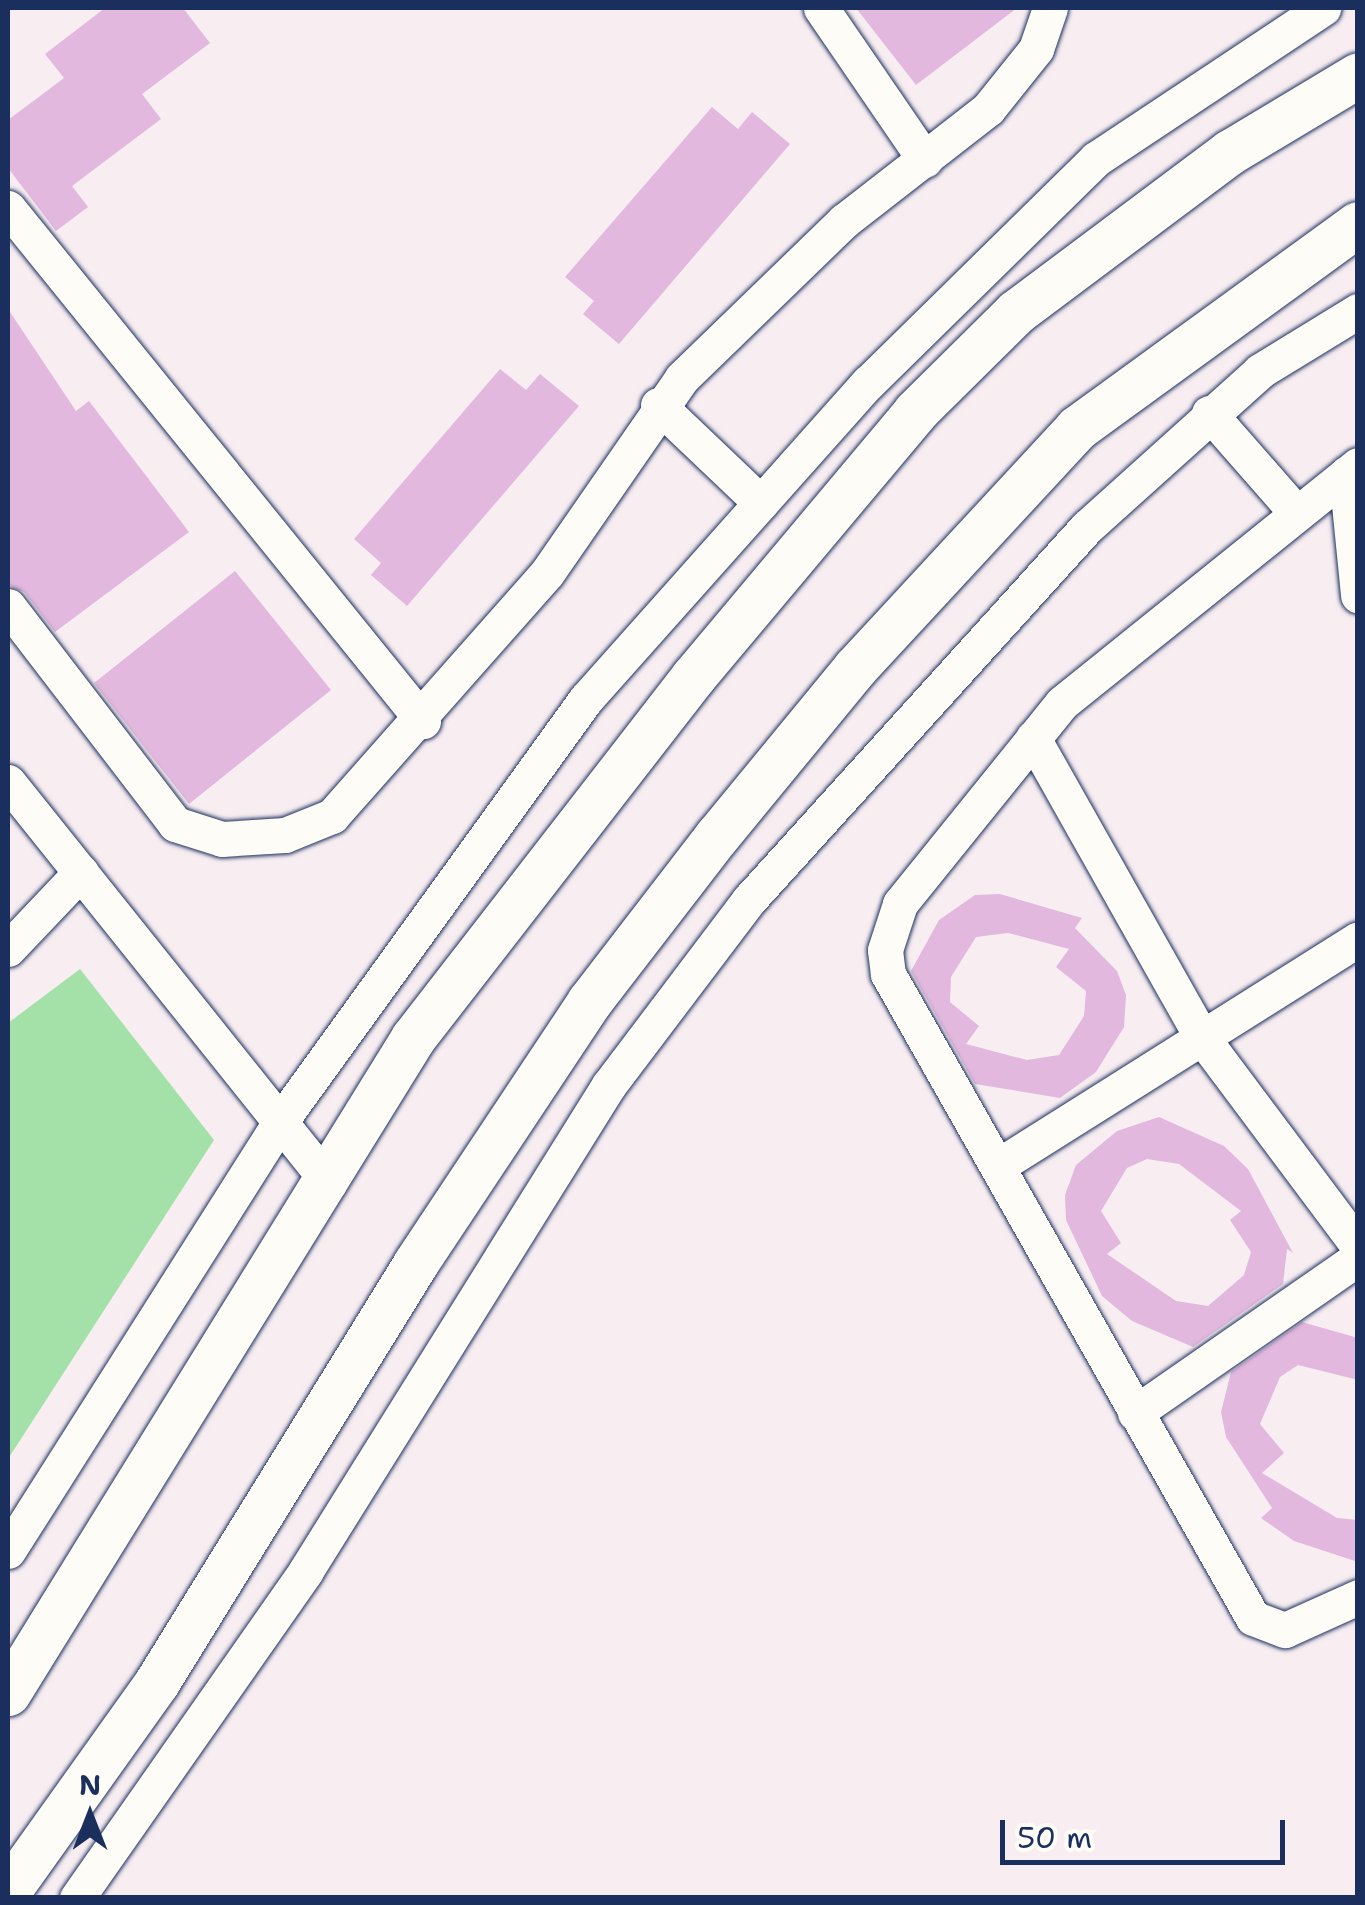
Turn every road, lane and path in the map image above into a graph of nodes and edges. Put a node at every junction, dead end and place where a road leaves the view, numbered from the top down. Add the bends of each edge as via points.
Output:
1 (820, 8) edge
2 (1050, 8) edge
3 (1323, 8) edge
4 (1358, 75) edge
5 (925, 160) junction
6 (8, 208) edge
7 (1358, 224) edge
8 (1358, 311) edge
9 (658, 405) junction
10 (1210, 413) junction
11 (1352, 469) edge
12 (762, 503) junction
13 (1294, 510) junction
14 (1358, 595) edge
15 (8, 606) edge
16 (423, 722) junction
17 (1033, 738) junction
18 (8, 782) edge
19 (81, 872) junction
20 (1358, 939) edge
21 (8, 950) edge
22 (1201, 1036) junction
23 (280, 1122) junction
24 (1001, 1164) junction
25 (329, 1182) junction
26 (1358, 1246) edge
27 (1358, 1258) edge
28 (1135, 1413) junction
29 (8, 1550) edge
30 (1358, 1597) edge
31 (8, 1692) edge
32 (8, 1892) edge
33 (77, 1898) edge

1 - 5 street
2 - 5 street via 1036,49 988,109
3 - 12 street via 1096,159 868,383
4 - 25 street via 1230,152 1032,300 915,412 540,868 413,1038
5 - 9 street via 844,220
6 - 16 street
7 - 32 street via 1076,428 855,668 717,836 589,1002 415,1264 157,1682
8 - 10 street
9 - 12 street
9 - 16 street via 557,560
10 - 13 street
10 - 33 street via 931,691 749,900 609,1085 306,1572
11 - 13 street
11 - 14 street
12 - 23 street via 586,699
13 - 17 street via 1062,703
15 - 16 street via 175,824 196,833 222,839 310,828 355,800
17 - 22 street
17 - 24 street via 900,904 885,950 888,974
18 - 19 street
19 - 21 street
19 - 23 street
20 - 22 street
22 - 24 street
22 - 26 street
23 - 25 street
23 - 29 street
24 - 28 street
25 - 31 street
27 - 28 street
28 - 30 street via 1252,1618 1286,1630

